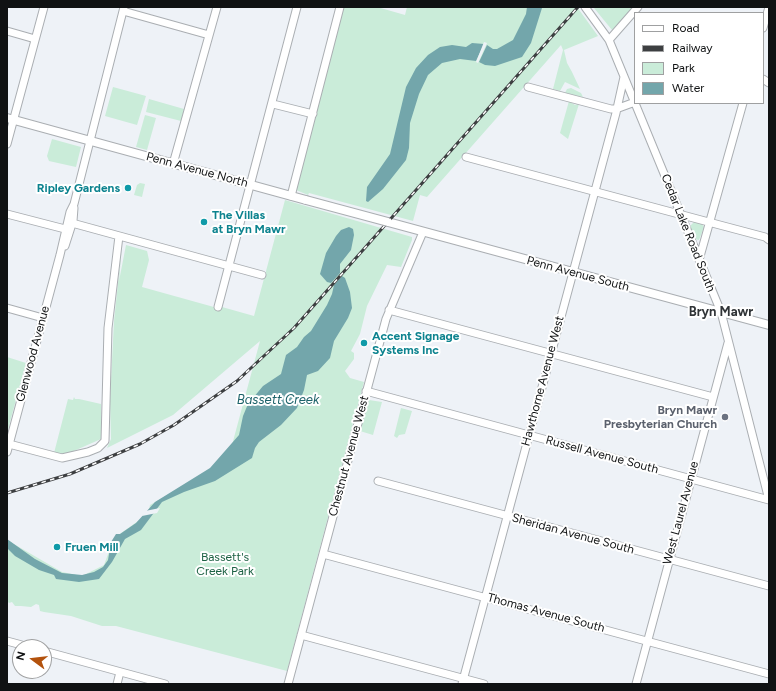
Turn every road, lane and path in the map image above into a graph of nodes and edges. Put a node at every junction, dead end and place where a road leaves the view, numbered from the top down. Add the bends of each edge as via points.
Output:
1 (44, 7) edge
2 (217, 7) edge
3 (297, 7) edge
4 (340, 7) edge
5 (585, 7) edge
6 (638, 7) edge
7 (769, 7) edge
8 (124, 9) edge
9 (764, 24) edge
10 (7, 31) edge
11 (209, 35) junction
12 (35, 39) junction
13 (609, 40) junction
14 (624, 77) junction
15 (528, 87) dead end
16 (634, 100) edge
17 (634, 102) edge
18 (272, 104) junction
19 (636, 104) edge
20 (743, 104) edge
21 (616, 109) junction
22 (313, 114) junction
23 (10, 119) edge
24 (90, 141) junction
25 (7, 144) edge
26 (466, 157) dead end
27 (173, 164) junction
28 (251, 185) junction
29 (595, 191) junction
30 (291, 196) junction
31 (74, 204) junction
32 (7, 214) edge
33 (680, 214) junction
34 (388, 222) joint
35 (710, 222) junction
36 (72, 223) junction
37 (65, 229) junction
38 (419, 231) junction
39 (120, 236) junction
40 (769, 240) edge
41 (60, 255) junction
42 (699, 260) junction
43 (230, 266) junction
44 (573, 272) junction
45 (262, 275) dead end
46 (218, 307) dead end
47 (7, 308) edge
48 (389, 310) junction
49 (721, 312) junction
50 (43, 318) junction
51 (769, 325) edge
52 (728, 342) junction
53 (550, 354) junction
54 (366, 391) junction
55 (713, 397) junction
56 (528, 435) junction
57 (8, 448) edge
58 (691, 479) junction
59 (378, 481) dead end
60 (769, 500) edge
61 (507, 516) junction
62 (323, 554) junction
63 (669, 560) junction
64 (769, 586) edge
65 (485, 597) junction
66 (302, 635) junction
67 (647, 640) junction
68 (52, 653) edge
69 (120, 672) junction
70 (769, 674) edge
71 (462, 681) edge
72 (117, 684) edge
73 (165, 684) edge
74 (288, 684) edge
75 (484, 684) edge
76 (636, 684) edge

1 - 12 street
2 - 11 street
3 - 18 street
4 - 22 street
5 - 13 street, Cedar Lake Road South
6 - 13 street
7 - 9 street
8 - 11 street
8 - 24 street, Glenwood Avenue
10 - 12 street
11 - 27 street
12 - 23 street
13 - 14 street, Cedar Lake Road South
14 - 16 street, Cedar Lake Road South
14 - 21 street, Hawthorne Avenue West
15 - 21 street
17 - 21 street
18 - 22 street
18 - 28 street
19 - 33 street, Cedar Lake Road South
20 - 35 street
21 - 29 street, Hawthorne Avenue West
22 - 30 street
23 - 24 main road, Penn Avenue North
23 - 25 street
24 - 27 main road, Penn Avenue North
24 - 31 street, Glenwood Avenue
26 - 29 street
27 - 28 main road, Penn Avenue North
28 - 30 main road, Penn Avenue North
28 - 43 street
29 - 33 street
29 - 44 street, Hawthorne Avenue West
30 - 34 main road, Penn Avenue North, bridge
31 - 36 street, Glenwood Avenue
31 - 37 street, Glenwood Avenue
32 - 37 street
33 - 35 street
33 - 42 street, Cedar Lake Road South
34 - 38 main road, Penn Avenue South
35 - 40 street
35 - 42 street
36 - 39 street
36 - 41 street, Glenwood Avenue
37 - 41 street, Glenwood Avenue
38 - 44 main road, Penn Avenue South
38 - 48 street, Chestnut Avenue West
39 - 43 street
39 - 57 street via 108,328 106,438 103,444 75,456 62,458
41 - 50 street, Glenwood Avenue
42 - 49 street, Cedar Lake Road South
43 - 45 street
43 - 46 street
44 - 49 main road, Penn Avenue South
44 - 53 street, Hawthorne Avenue West
47 - 50 street
48 - 53 street
48 - 54 street, Chestnut Avenue West
49 - 51 main road, Penn Avenue South
49 - 52 street, Cedar Lake Road South
50 - 57 street, Glenwood Avenue
52 - 55 street, West Laurel Avenue
52 - 60 street, Cedar Lake Road South
53 - 55 street
53 - 56 street, Hawthorne Avenue West
54 - 56 street, Russell Avenue South
54 - 62 street, Chestnut Avenue West
55 - 58 street, West Laurel Avenue
56 - 58 street, Russell Avenue South
56 - 61 street, Hawthorne Avenue West
58 - 60 street, Russell Avenue South
58 - 63 street, West Laurel Avenue
59 - 61 street, Sheridan Avenue South
61 - 63 street, Sheridan Avenue South
61 - 65 street, Hawthorne Avenue West
62 - 65 street, Thomas Avenue South
62 - 66 street, Chestnut Avenue West
63 - 64 street, Sheridan Avenue South
63 - 67 street, West Laurel Avenue
65 - 67 street, Thomas Avenue South
65 - 71 street, Hawthorne Avenue West
66 - 71 street
66 - 74 street, Chestnut Avenue West
67 - 70 street, Thomas Avenue South
67 - 76 street, West Laurel Avenue
68 - 69 street
69 - 72 street
69 - 73 street
71 - 75 street

